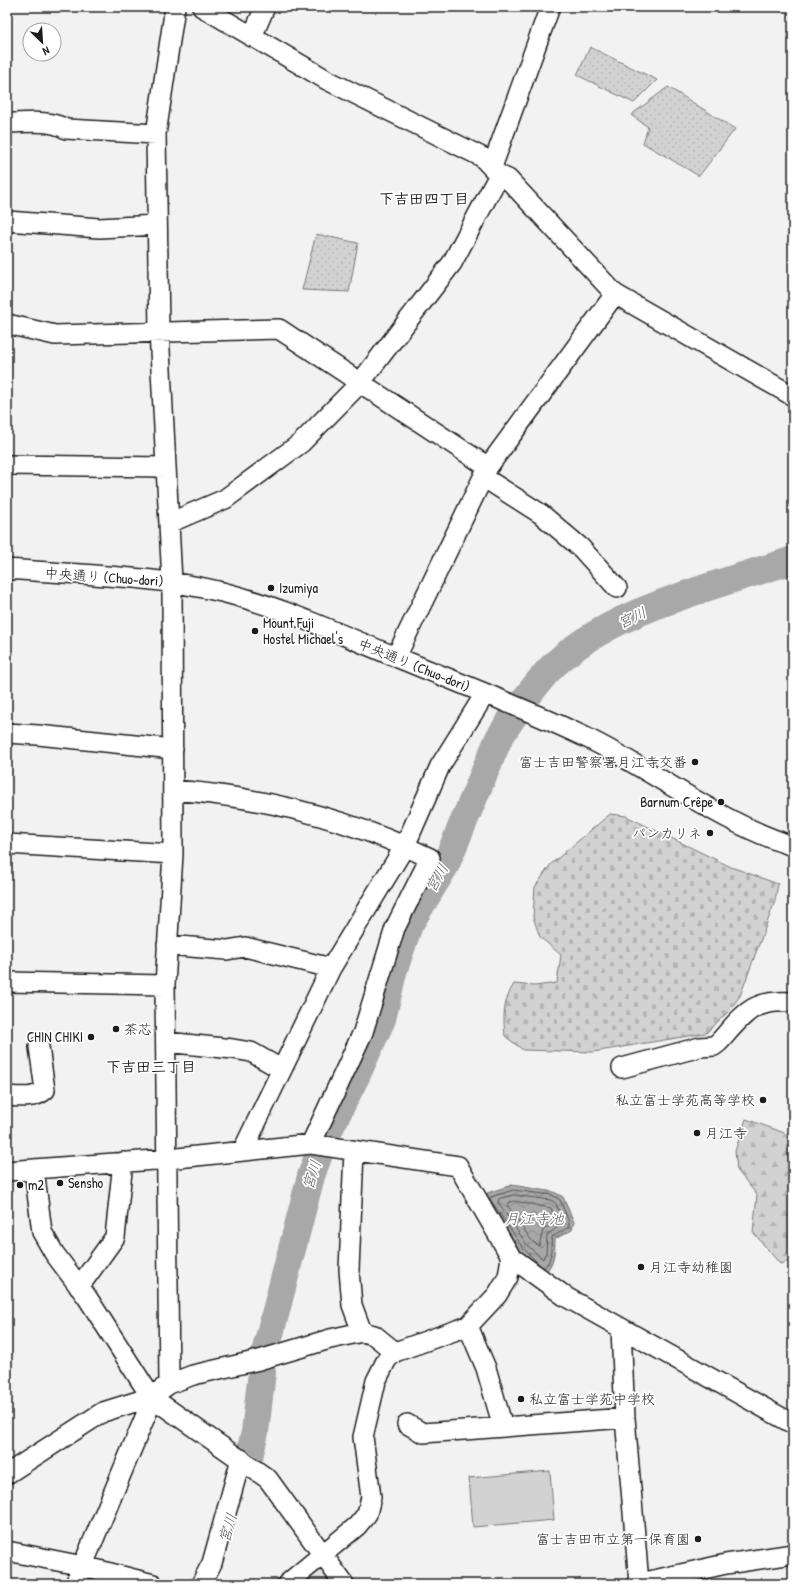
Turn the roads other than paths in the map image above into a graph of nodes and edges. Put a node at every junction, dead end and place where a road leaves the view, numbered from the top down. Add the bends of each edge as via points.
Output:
1 (175, 7) edge
2 (202, 7) edge
3 (265, 7) edge
4 (550, 7) edge
5 (252, 37) junction
6 (7, 123) edge
7 (156, 134) junction
8 (496, 171) junction
9 (7, 221) edge
10 (157, 225) junction
11 (615, 294) junction
12 (7, 324) edge
13 (160, 331) junction
14 (360, 383) junction
15 (793, 396) edge
16 (7, 465) edge
17 (166, 467) junction
18 (485, 472) junction
19 (169, 523) junction
20 (7, 569) edge
21 (172, 582) junction
22 (617, 588) dead end
23 (396, 657) junction
24 (485, 694) junction
25 (7, 733) edge
26 (173, 749) junction
27 (173, 790) junction
28 (7, 844) edge
29 (405, 846) junction
30 (793, 846) edge
31 (173, 854) junction
32 (167, 945) junction
33 (331, 968) junction
34 (7, 982) edge
35 (165, 986) junction
36 (793, 1002) edge
37 (166, 1042) junction
38 (39, 1047) dead end
39 (622, 1068) dead end
40 (281, 1069) junction
41 (7, 1096) edge
42 (313, 1144) junction
43 (243, 1150) junction
44 (346, 1150) junction
45 (168, 1159) junction
46 (123, 1162) junction
47 (34, 1169) junction
48 (7, 1171) edge
49 (511, 1257) junction
50 (79, 1287) junction
51 (468, 1326) junction
52 (621, 1329) junction
53 (362, 1332) junction
54 (395, 1352) junction
55 (169, 1384) junction
56 (151, 1397) junction
57 (625, 1418) junction
58 (407, 1424) dead end
59 (793, 1424) edge
60 (503, 1427) junction
61 (242, 1459) junction
62 (7, 1474) edge
63 (7, 1551) edge
64 (323, 1554) junction
65 (793, 1554) edge
66 (83, 1566) junction
67 (75, 1584) edge
68 (153, 1584) edge
69 (201, 1584) edge
70 (287, 1584) edge
71 (344, 1584) edge
72 (637, 1584) edge

1 - 7 street
2 - 5 street
3 - 5 street
4 - 8 street
5 - 8 street via 327,80 482,157
6 - 7 street via 46,123 66,129
7 - 10 street
8 - 11 street via 508,179
8 - 14 street via 452,262
9 - 10 street via 99,228
10 - 13 street
11 - 15 street
11 - 18 street
12 - 13 street via 55,335
13 - 14 street via 279,329
13 - 17 street
14 - 18 street
14 - 19 street via 302,443 225,498
16 - 17 street
17 - 19 street
18 - 22 street via 581,548
18 - 23 street
19 - 21 street
20 - 21 street, 中央通り (Chuo-dori)
21 - 23 street, 中央通り (Chuo-dori) via 222,592 290,614
21 - 26 street
23 - 24 street, 中央通り (Chuo-dori)
24 - 29 street via 440,766
24 - 30 street, 中央通り (Chuo-dori) via 590,740 733,822
25 - 26 street
26 - 27 street
27 - 29 street via 214,793 267,802 318,815
27 - 31 street
28 - 31 street
29 - 33 street
29 - 42 street via 430,858 395,928 363,1032
31 - 32 street
32 - 33 street via 227,950 245,947
32 - 35 street
33 - 40 street
34 - 35 street
35 - 37 street
36 - 39 street via 776,1001 748,1011 714,1046 700,1047
37 - 40 street via 233,1048 250,1052
37 - 45 street
38 - 41 street via 45,1090 40,1095
40 - 43 street
42 - 43 street
42 - 44 street
43 - 45 street
44 - 49 street via 458,1166
44 - 53 street via 352,1305
45 - 46 street
45 - 55 street
46 - 47 street
46 - 50 street via 115,1237
47 - 48 street
47 - 50 street via 42,1232
49 - 51 street via 508,1277 497,1295
49 - 52 street via 566,1297
50 - 56 street
51 - 54 street
51 - 60 street via 486,1368
52 - 57 street
52 - 59 street
53 - 54 street via 374,1335
53 - 55 street via 193,1375
54 - 64 street via 387,1359 376,1381 363,1437 371,1497 367,1514 357,1526
55 - 56 street
56 - 61 street
56 - 62 street via 102,1412
56 - 66 street via 148,1410
57 - 60 street
57 - 72 street
58 - 60 street via 423,1433
61 - 64 street via 268,1479
61 - 69 street via 212,1562
63 - 66 street
64 - 70 street
64 - 71 street
65 - 72 street via 726,1564
66 - 67 street
66 - 68 street

